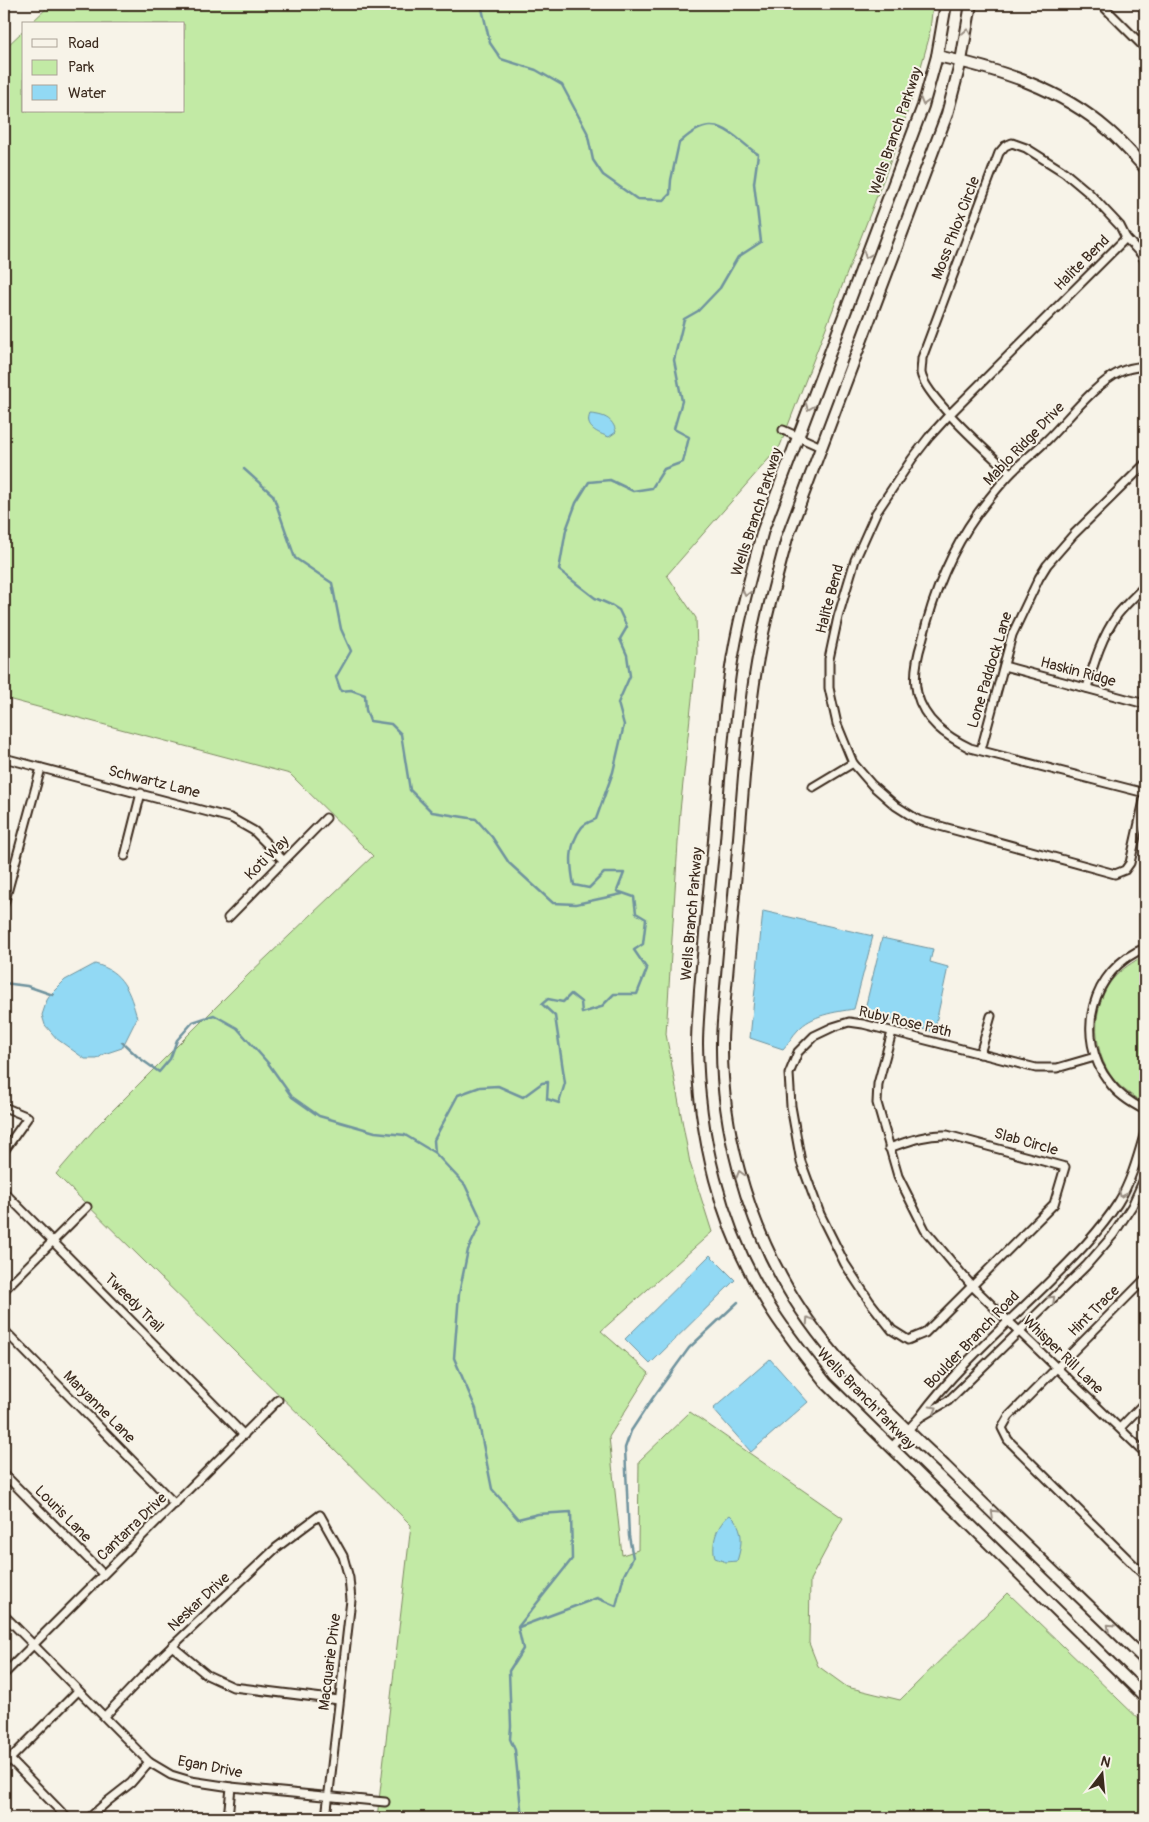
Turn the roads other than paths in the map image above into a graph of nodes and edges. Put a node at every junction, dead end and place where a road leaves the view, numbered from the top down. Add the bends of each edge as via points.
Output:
1 (946, 4) edge
2 (971, 4) edge
3 (1101, 4) edge
4 (1145, 48) edge
5 (938, 56) junction
6 (961, 61) junction
7 (1145, 168) edge
8 (1126, 238) junction
9 (1145, 261) edge
10 (1145, 366) edge
11 (950, 414) junction
12 (783, 430) dead end
13 (798, 436) junction
14 (821, 447) junction
15 (1145, 464) edge
16 (1010, 473) junction
17 (1145, 586) edge
18 (1004, 666) junction
19 (1087, 688) junction
20 (1145, 704) edge
21 (981, 750) junction
22 (4, 758) edge
23 (853, 763) junction
24 (41, 768) junction
25 (813, 787) dead end
26 (141, 793) junction
27 (1145, 794) edge
28 (326, 818) dead end
29 (125, 856) dead end
30 (283, 860) junction
31 (4, 904) edge
32 (228, 918) dead end
33 (1145, 948) edge
34 (991, 1016) dead end
35 (892, 1032) junction
36 (980, 1054) junction
37 (1095, 1057) junction
38 (4, 1108) edge
39 (1145, 1110) edge
40 (1145, 1132) edge
41 (889, 1148) junction
42 (4, 1151) edge
43 (1145, 1176) edge
44 (4, 1192) edge
45 (87, 1206) dead end
46 (53, 1240) junction
47 (1145, 1279) edge
48 (971, 1285) junction
49 (4, 1290) edge
50 (1008, 1322) junction
51 (4, 1330) edge
52 (1018, 1332) junction
53 (1057, 1369) junction
54 (278, 1400) dead end
55 (1145, 1402) edge
56 (919, 1418) junction
57 (1120, 1428) junction
58 (908, 1430) junction
59 (244, 1435) junction
60 (891, 1448) junction
61 (1145, 1453) edge
62 (4, 1474) edge
63 (175, 1504) junction
64 (320, 1515) joint
65 (104, 1574) junction
66 (1145, 1576) edge
67 (4, 1615) edge
68 (34, 1645) junction
69 (172, 1646) junction
70 (1145, 1660) edge
71 (4, 1674) edge
72 (78, 1691) junction
73 (1145, 1697) edge
74 (339, 1700) junction
75 (105, 1716) junction
76 (4, 1753) edge
77 (10, 1759) junction
78 (149, 1762) junction
79 (4, 1765) edge
80 (231, 1787) junction
81 (329, 1797) junction
82 (385, 1802) dead end
83 (67, 1818) edge
84 (89, 1818) edge
85 (228, 1818) edge
86 (326, 1818) edge

1 - 5 street, Wells Branch Parkway
6 -> 2 street, Wells Branch Parkway
3 - 4 street
5 - 6 street
5 -> 13 street, Wells Branch Parkway via 907,151
6 - 7 street via 1014,76 1076,107 1107,129
6 - 14 street, Wells Branch Parkway via 934,151
8 - 9 street, Moss Phlox Circle
8 - 11 street, Halite Bend
8 - 11 street, Moss Phlox Circle via 1120,226 1089,193 1064,172 1012,143 999,152 922,358 921,374 928,389
10 - 16 street, Mablo Ridge Drive via 1126,370 1107,380
11 - 16 street, Moss Phlox Circle
11 - 23 street, Halite Bend via 912,459 876,513 855,560 838,617 829,658 829,688 837,724
12 - 13 street
13 - 14 street
13 -> 60 street, Wells Branch Parkway via 763,530 730,672 701,978 697,1042 699,1083 715,1177 746,1263 793,1342 826,1384
58 -> 14 street, Wells Branch Parkway via 845,1367 813,1327 769,1253 739,1171 724,1081 722,1043 726,980 755,676 768,607 787,538
15 - 18 street, Lone Paddock Lane via 1047,565 1020,615
16 - 21 street, Mablo Ridge Drive via 978,513 947,565 934,597 916,666 917,693 928,717 950,737
17 - 19 street via 1119,613 1105,636
18 - 19 street, Haskin Ridge
18 - 21 street, Lone Paddock Lane
19 - 20 street, Haskin Ridge
21 - 27 street, Mablo Ridge Drive
22 - 24 street, Schwartz Lane
23 - 25 street
23 - 27 street, Halite Bend via 872,785 918,820 1115,874 1125,870 1130,863
24 - 26 street, Schwartz Lane
24 - 31 street
26 - 29 street
26 - 30 street, Schwartz Lane via 231,818 254,831
28 - 30 street, Koti Way
30 - 32 street, Koti Way
33 - 37 street via 1118,964 1101,986 1090,1028
34 - 36 street
35 - 36 street, Ruby Rose Path
35 - 41 street, Whisper Rill Lane via 877,1093
35 - 48 street, Ruby Rose Path via 849,1022 814,1036 798,1052 789,1074 801,1162 820,1214 845,1264 892,1330 908,1340 925,1333
36 - 37 street, Ruby Rose Path via 1036,1068 1057,1068
37 - 39 street via 1101,1071 1120,1095
38 - 42 street via 28,1117
40 -> 50 street, Boulder Branch Road via 1129,1180 1099,1229
41 - 48 street, Whisper Rill Lane via 898,1176 925,1230
41 - 48 street, Slab Circle via 921,1137 947,1135 1065,1167 1054,1204
52 -> 43 street, Boulder Branch Road via 1086,1266 1113,1234 1132,1206
44 - 46 street, Tweedy Trail
45 - 46 street
46 - 49 street
46 - 59 street, Tweedy Trail
47 - 53 street, Hint Trace
48 - 50 street, Whisper Rill Lane
50 - 52 street, Whisper Rill Lane
50 - 56 street, Boulder Branch Road via 939,1390
51 - 63 street, Maryanne Lane
52 - 53 street, Whisper Rill Lane
56 -> 52 street, Boulder Branch Road via 948,1401
53 - 57 street, Whisper Rill Lane
53 - 66 street, Hint Trace via 1009,1416 1002,1428 1008,1440
54 - 59 street, Cantarra Drive
55 - 57 street
56 - 58 street
57 - 61 street, Whisper Rill Lane
58 - 60 street
70 -> 58 street, Wells Branch Parkway
59 - 63 street, Cantarra Drive
60 - 73 street, Wells Branch Parkway
62 - 65 street, Louris Lane
63 - 65 street, Cantarra Drive
64 - 69 street, Neskar Drive via 276,1548
64 - 74 street, Macquarie Drive via 343,1556 349,1578 351,1600
65 - 68 street, Cantarra Drive
67 - 68 street, Egan Drive
68 - 71 street, Cantarra Drive
68 - 72 street, Egan Drive
69 - 74 street via 207,1675 233,1687
69 - 75 street, Neskar Drive
72 - 75 street, Egan Drive
72 - 77 street
74 - 81 street, Macquarie Drive
75 - 78 street, Egan Drive
76 - 77 street
77 - 79 street
77 - 83 street
78 - 80 street, Egan Drive via 191,1781
78 - 84 street via 131,1783
80 - 81 street, Egan Drive
80 - 85 street
81 - 82 street, Egan Drive
81 - 86 street, Macquarie Drive

